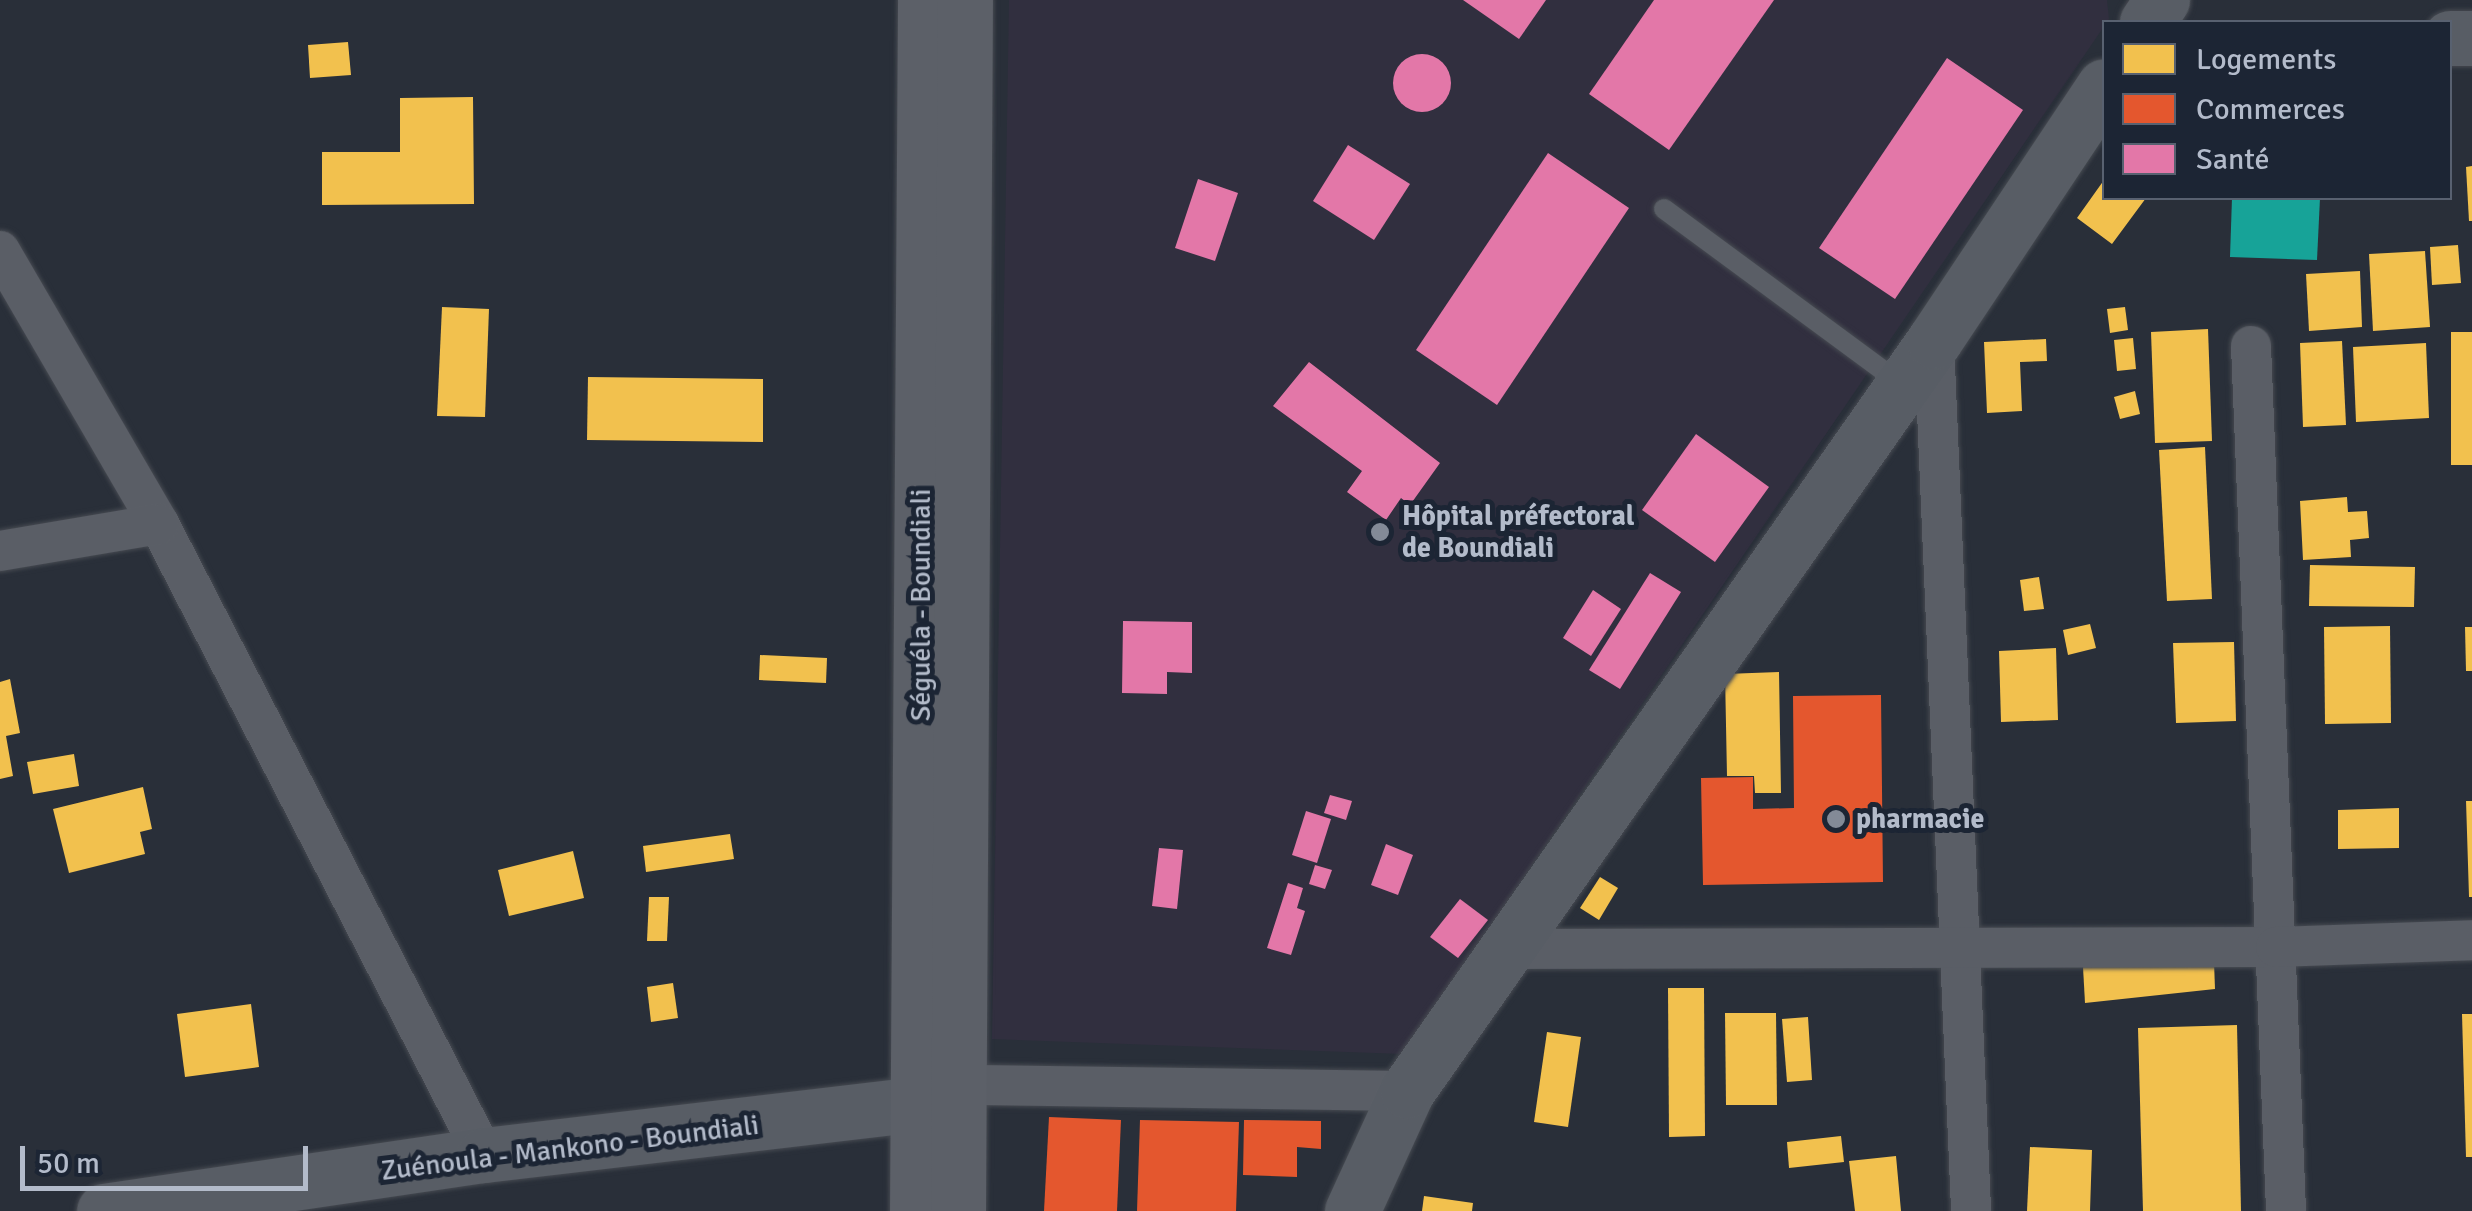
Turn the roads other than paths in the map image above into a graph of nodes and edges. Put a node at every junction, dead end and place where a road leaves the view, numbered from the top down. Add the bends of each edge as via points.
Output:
1 (926, 0) edge
2 (965, 0) edge
3 (2102, 89) edge
4 (1664, 209) dead end
5 (0, 251) edge
6 (1934, 341) junction
7 (2251, 346) dead end
8 (1902, 384) junction
9 (159, 524) junction
10 (0, 551) edge
11 (2472, 940) edge
12 (1963, 946) junction
13 (2276, 947) junction
14 (1505, 950) junction
15 (1408, 1091) junction
16 (938, 1097) junction
17 (484, 1155) junction
18 (104, 1211) edge
19 (917, 1211) edge
20 (958, 1211) edge
21 (1352, 1211) edge
22 (1971, 1211) edge
23 (2286, 1211) edge

1 - 16 main road, Séguéla - Boundiali
2 - 16 main road, Séguéla - Boundiali
3 - 6 street
4 - 8 lane
5 - 9 street
6 - 8 street
6 - 12 street
7 - 13 street
8 - 14 street
9 - 10 street
9 - 17 street
11 - 13 street
12 - 13 street
12 - 14 street
12 - 22 street
13 - 23 street
14 - 15 street
15 - 16 street via 977,1085
15 - 21 street
16 - 17 street, Zuénoula - Mankono - Boundiali
16 - 19 main road, Séguéla - Boundiali
16 - 20 main road, Séguéla - Boundiali
17 - 18 street, Zuénoula - Mankono - Boundiali

